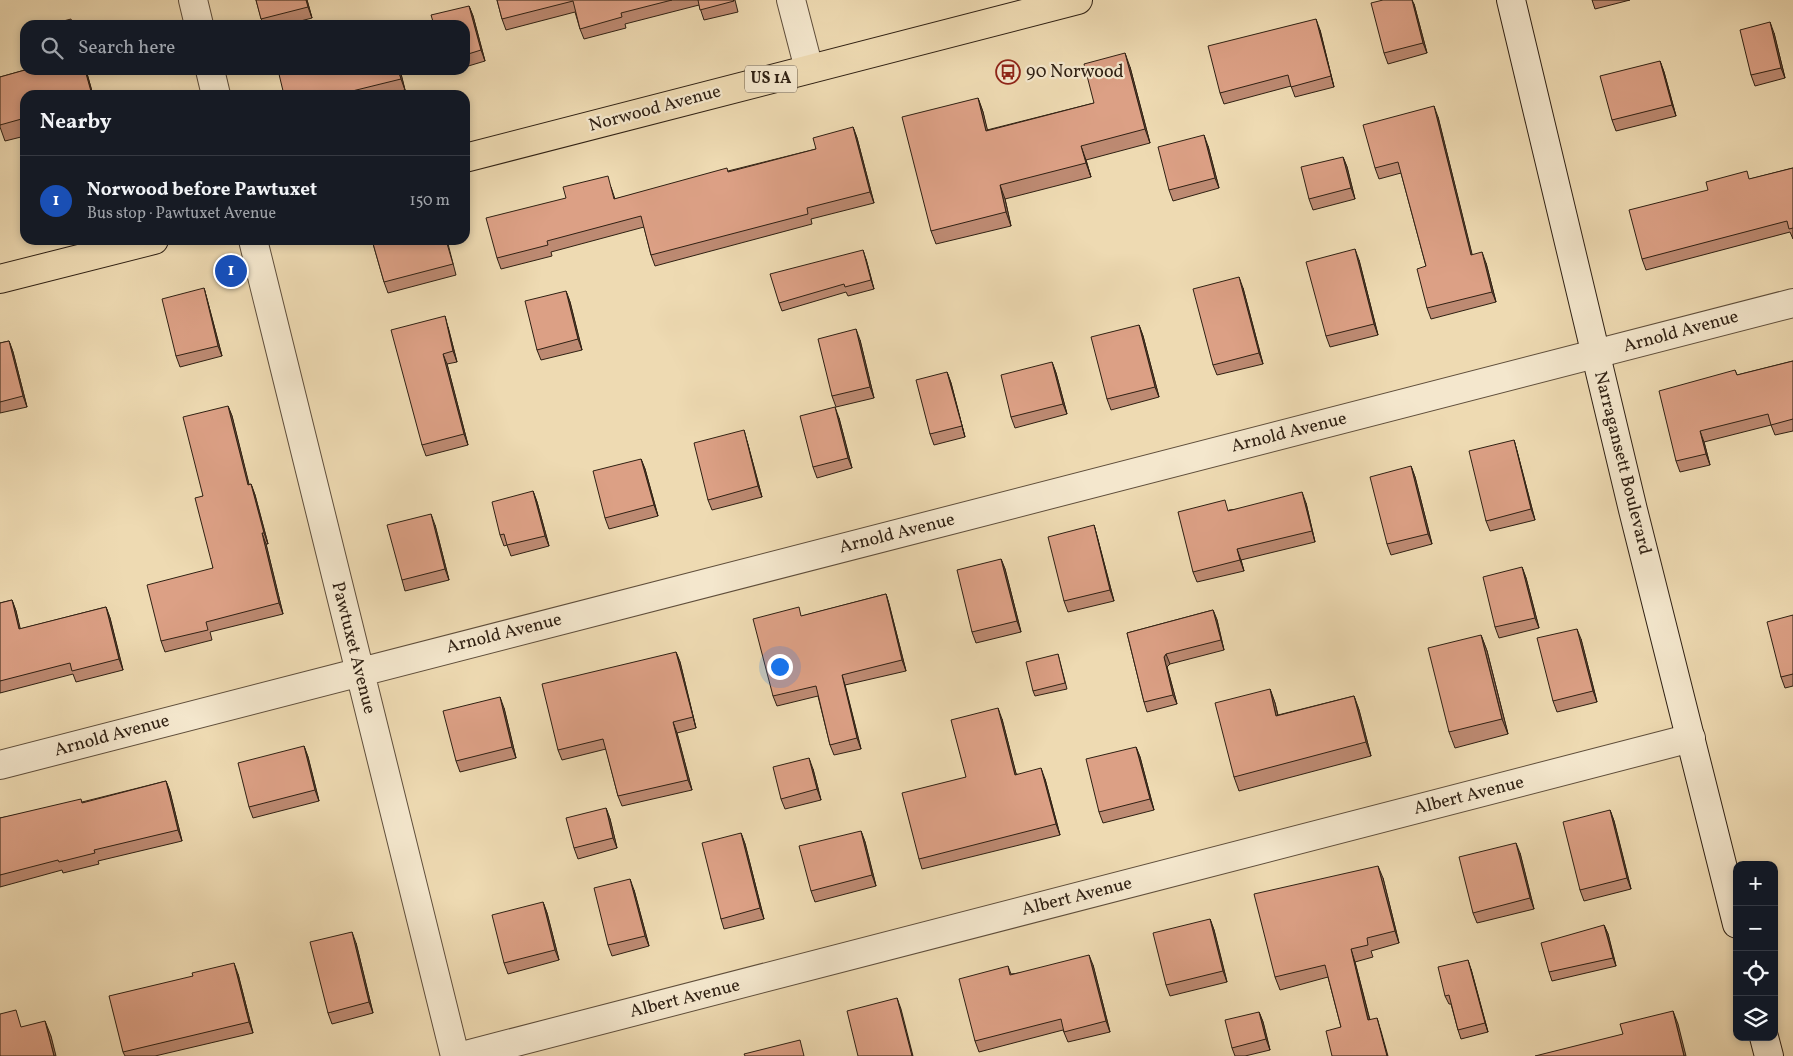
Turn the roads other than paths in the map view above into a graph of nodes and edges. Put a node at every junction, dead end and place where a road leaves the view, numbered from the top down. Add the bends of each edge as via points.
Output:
1 (193, 0) edge
2 (791, 0) edge
3 (1078, 0) edge
4 (1511, 0) edge
5 (198, 20) edge
6 (809, 69) junction
7 (211, 75) edge
8 (215, 90) edge
9 (470, 157) edge
10 (134, 245) edge
11 (254, 245) edge
12 (0, 279) edge
13 (1793, 302) edge
14 (1596, 354) junction
15 (359, 672) junction
16 (1691, 738) junction
17 (0, 765) edge
18 (1733, 908) edge
19 (1765, 1041) edge
20 (454, 1056) edge
21 (462, 1056) edge
22 (1769, 1056) edge

1 - 5 street
2 - 6 street
3 - 6 main road, Norwood Avenue / US 1A
4 - 14 street, Narragansett Boulevard
6 - 9 main road, Norwood Avenue / US 1A
7 - 8 street
10 - 12 main road
11 - 15 street, Pawtuxet Avenue
13 - 14 street, Arnold Avenue
14 - 15 street, Arnold Avenue
14 - 16 street, Narragansett Boulevard
15 - 17 street, Arnold Avenue
15 - 20 street, Pawtuxet Avenue
16 - 18 street, Narragansett Boulevard
16 - 21 street, Albert Avenue
19 - 22 street

